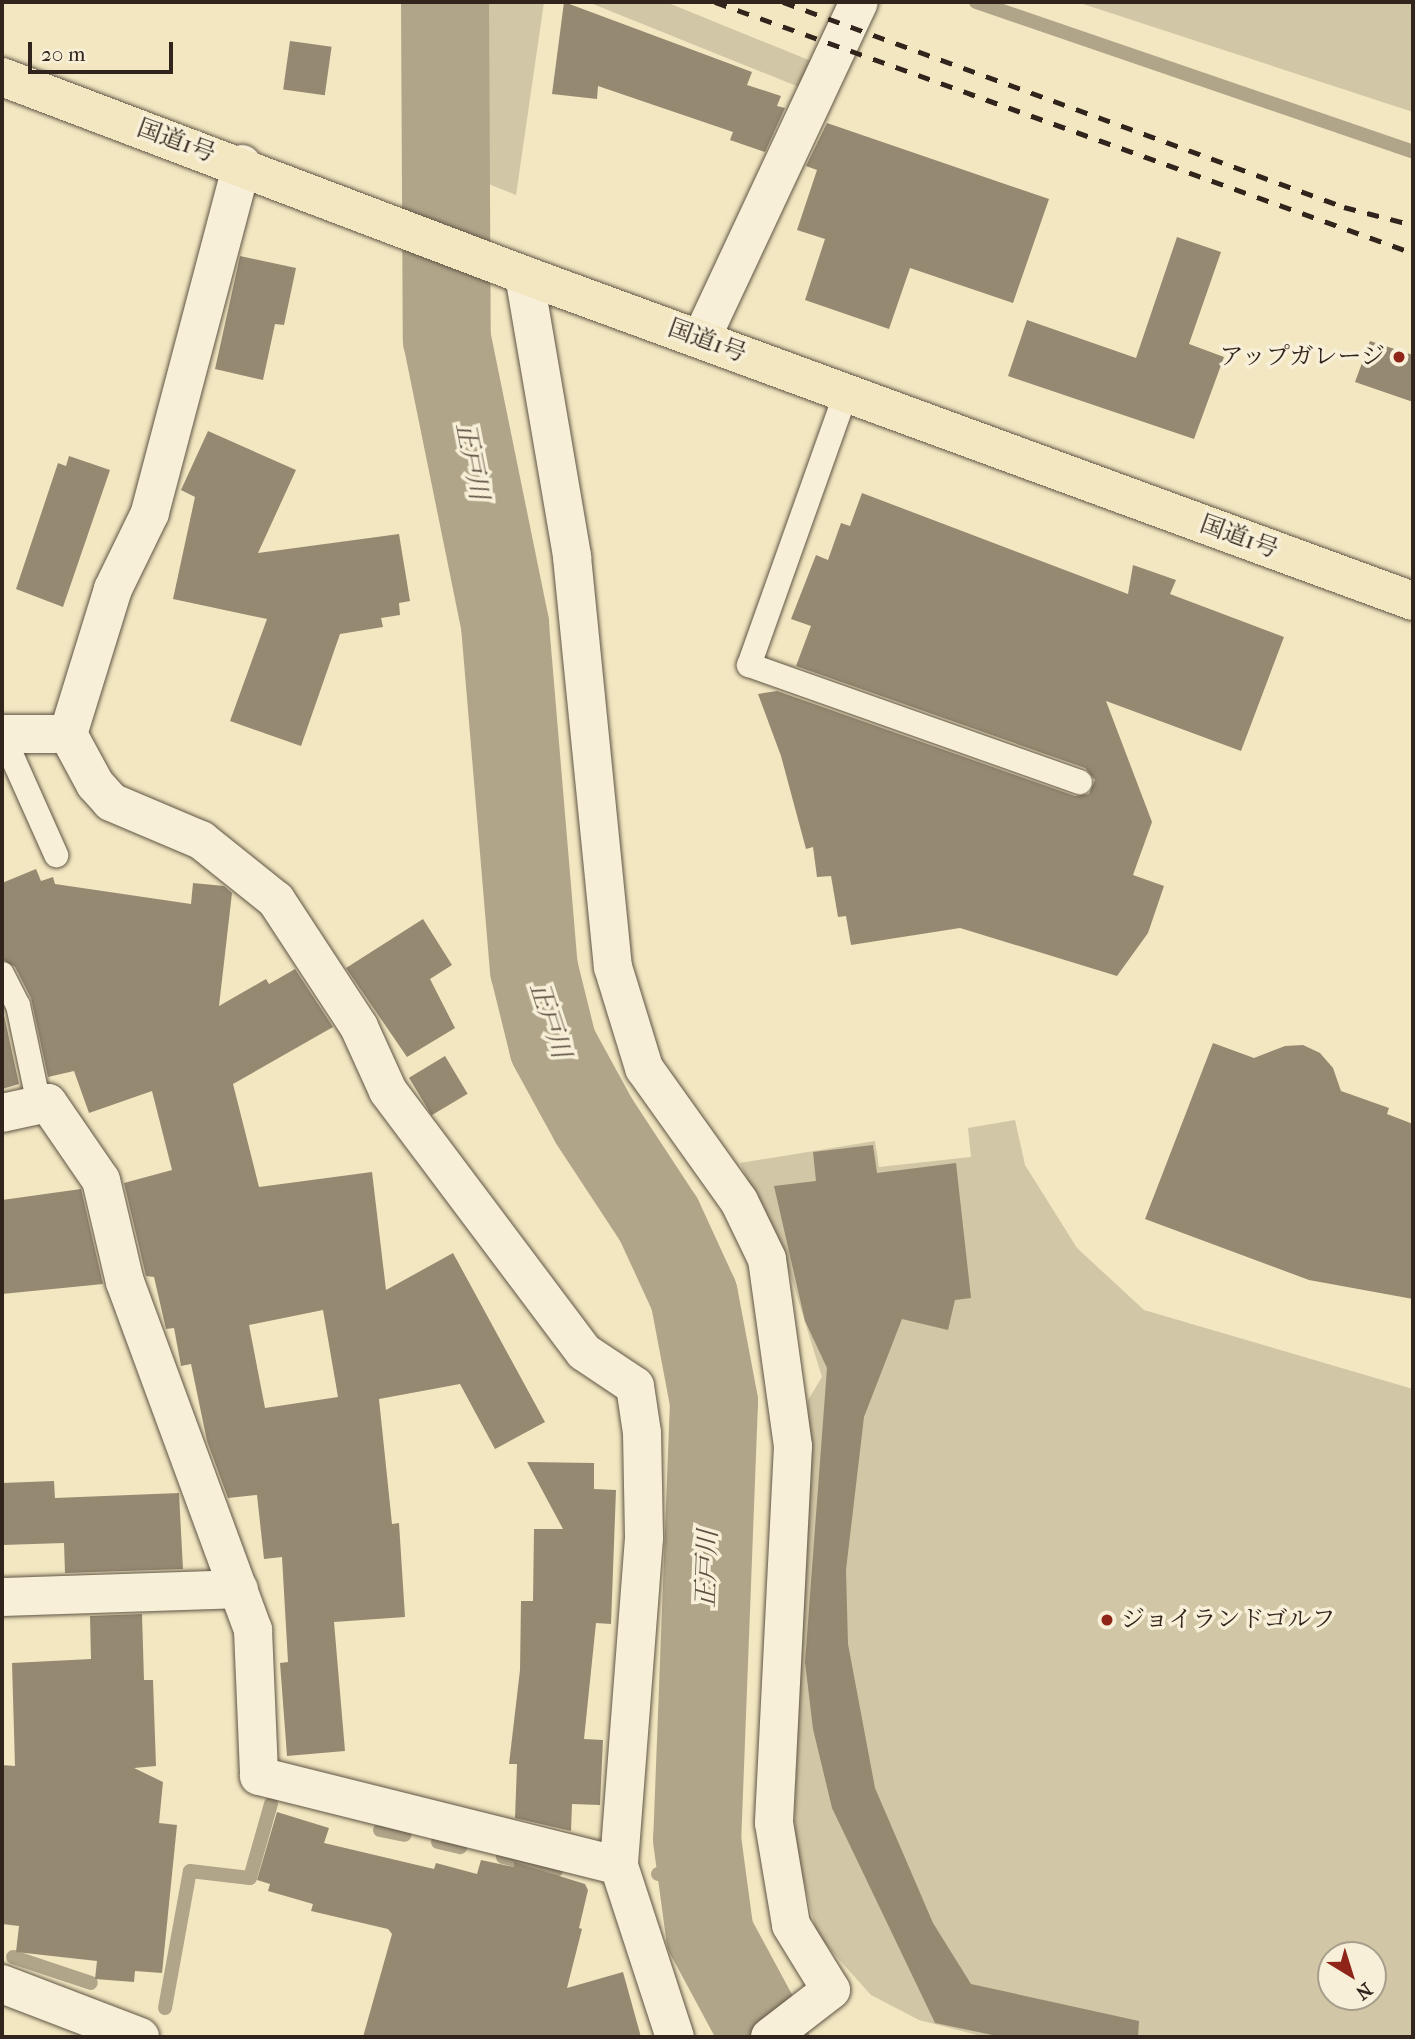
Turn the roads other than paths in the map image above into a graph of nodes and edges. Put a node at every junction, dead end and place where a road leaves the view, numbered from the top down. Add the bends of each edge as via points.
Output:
1 (859, 2) edge
2 (2, 77) edge
3 (242, 164) junction
4 (513, 270) junction
5 (701, 339) junction
6 (846, 393) junction
7 (1413, 601) edge
8 (2, 734) edge
9 (68, 734) junction
10 (1080, 782) dead end
11 (56, 855) dead end
12 (2, 974) edge
13 (39, 1105) junction
14 (2, 1113) edge
15 (239, 1589) junction
16 (2, 1597) edge
17 (619, 1866) junction
18 (2, 1984) edge
19 (140, 2037) edge
20 (675, 2037) edge
21 (770, 2037) edge

1 - 5 street
2 - 3 highway, 国道1号
3 - 4 highway, 国道1号
3 - 9 street via 150,513 113,589
4 - 5 highway, 国道1号
4 - 21 street via 572,557 613,967 644,1068 739,1201 767,1259 793,1446 774,1823 791,1925 831,1990
5 - 6 highway, 国道1号
6 - 7 highway, 国道1号
6 - 10 lane via 749,665
8 - 9 street
8 - 11 lane
9 - 17 street via 95,784 111,802 201,840 276,900 359,1027 388,1091 584,1352 635,1386 642,1433 644,1538
12 - 13 lane via 18,1005
13 - 14 street
13 - 15 street via 48,1103 101,1180 125,1282
15 - 16 street
15 - 17 street via 253,1630 259,1776
17 - 20 street
18 - 19 street

